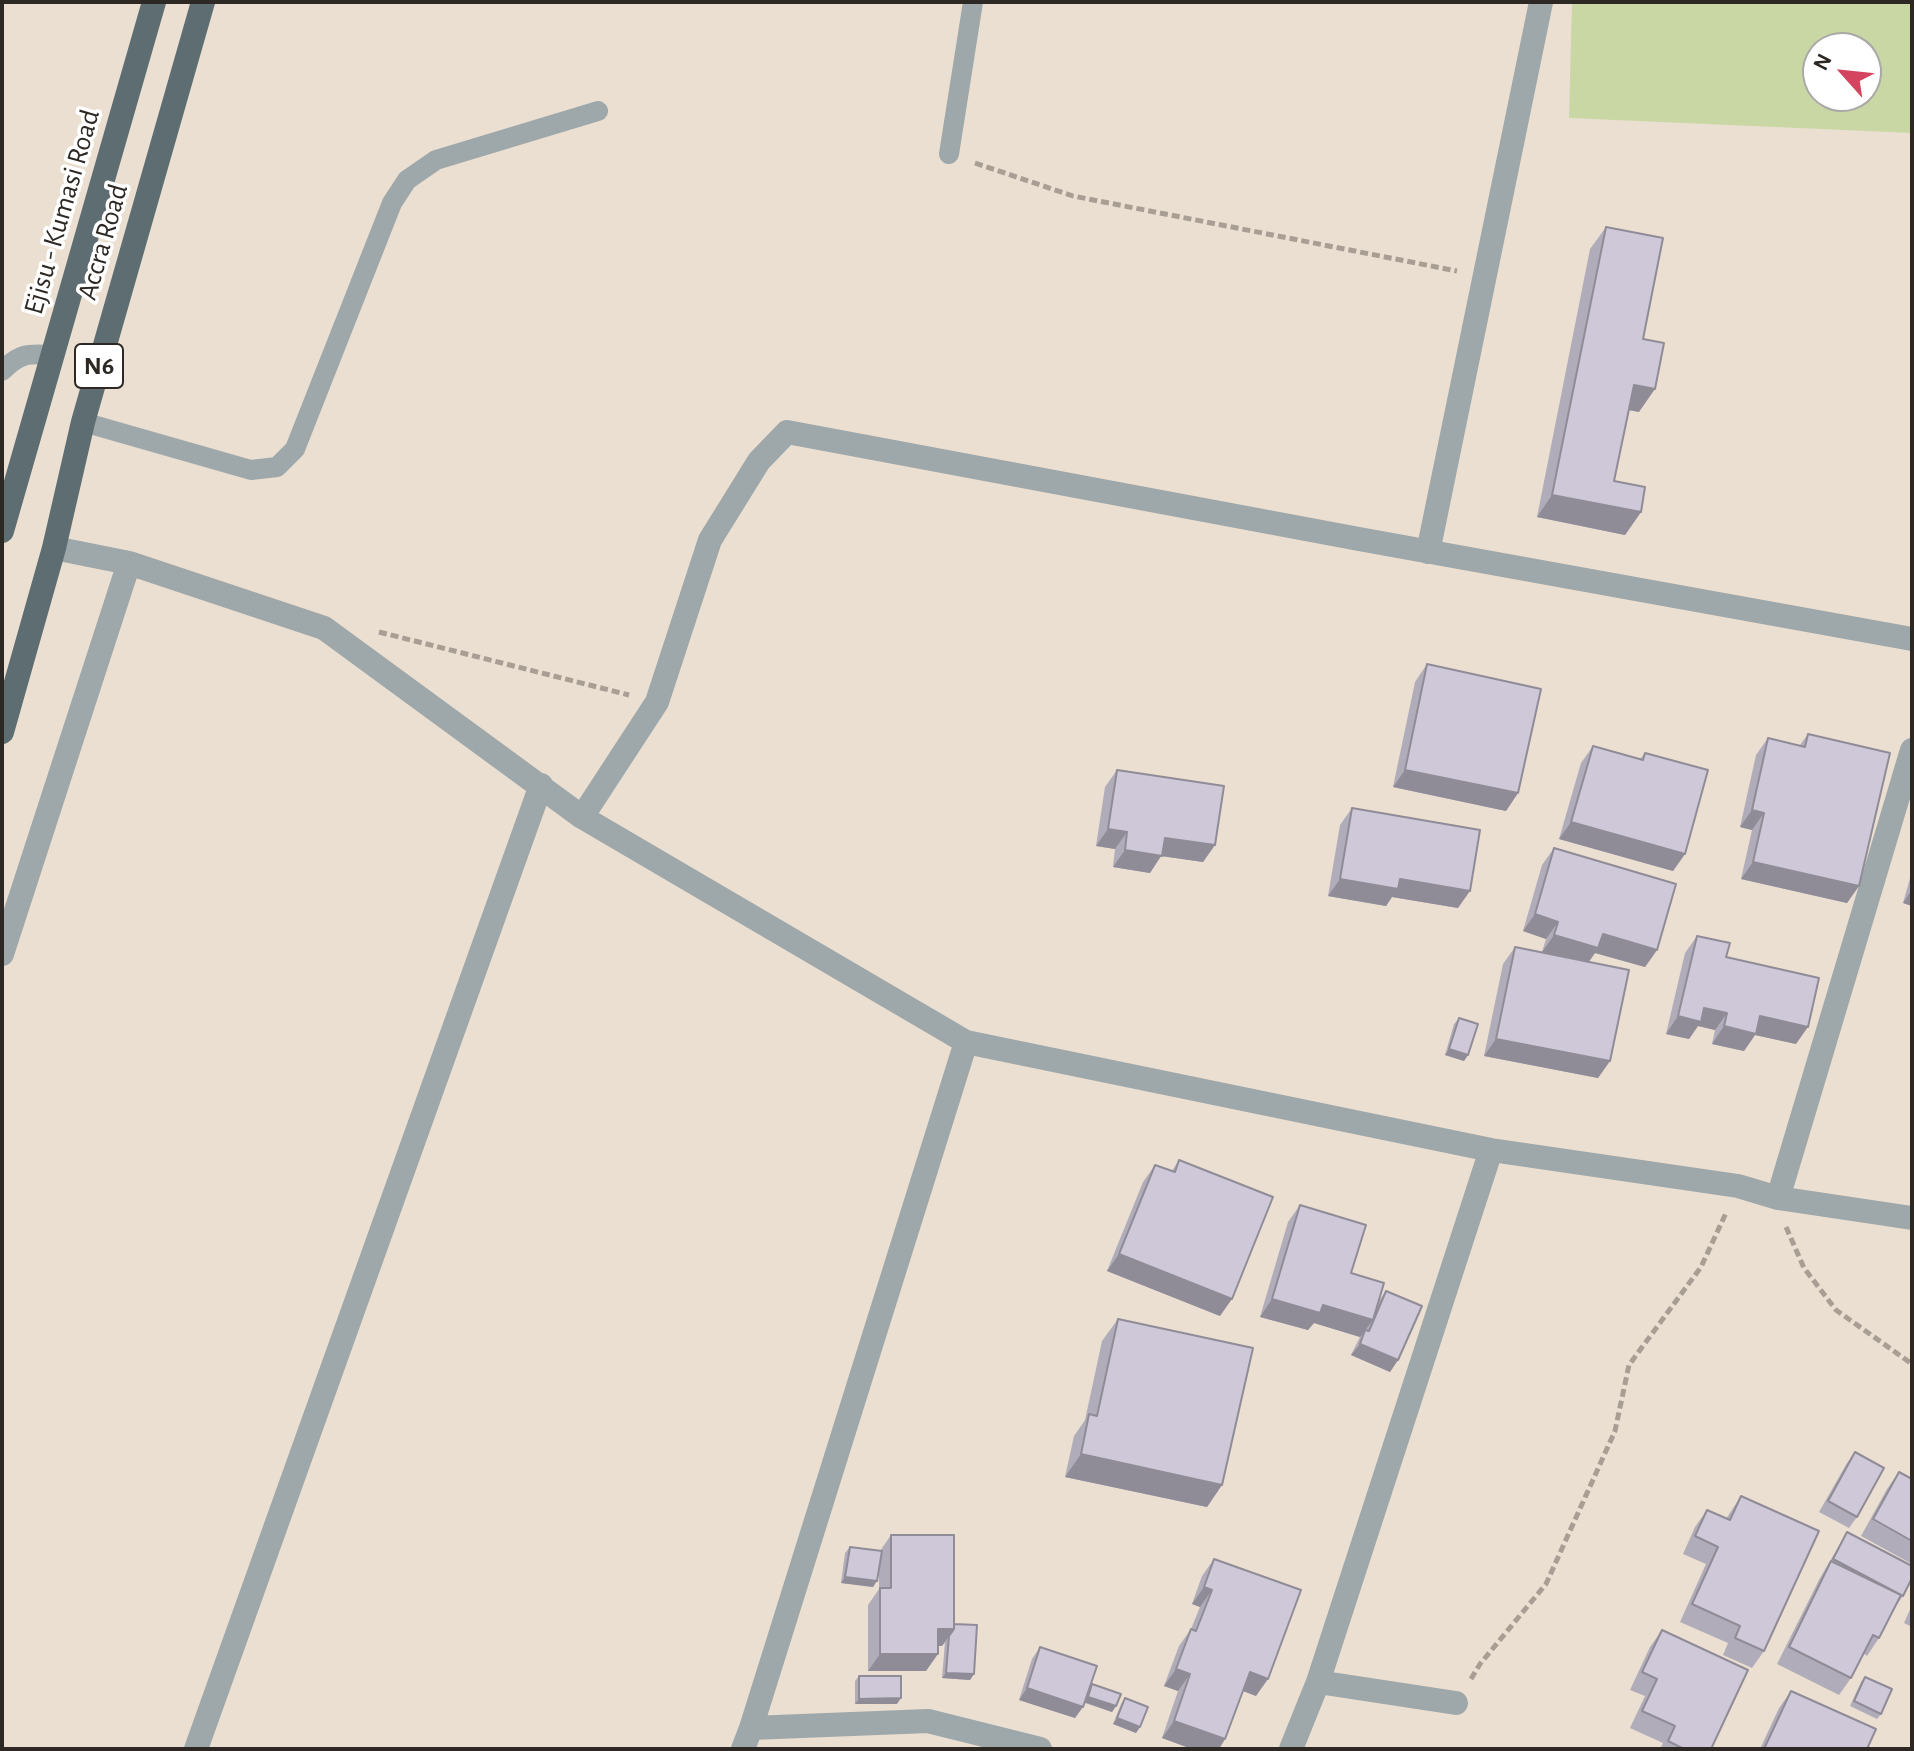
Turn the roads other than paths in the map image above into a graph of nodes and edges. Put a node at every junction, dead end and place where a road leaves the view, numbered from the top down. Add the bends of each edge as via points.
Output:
1 (154, 2) edge
2 (203, 2) edge
3 (973, 2) edge
4 (1541, 2) edge
5 (598, 111) dead end
6 (949, 154) road end
7 (52, 355) junction
8 (2, 371) edge
9 (83, 422) junction
10 (2, 531) edge
11 (54, 548) junction
12 (1428, 552) junction
13 (129, 563) junction
14 (1912, 639) edge
15 (2, 732) edge
16 (1912, 750) edge
17 (541, 785) junction
18 (582, 817) junction
19 (2, 954) edge
20 (966, 1042) junction
21 (1491, 1150) junction
22 (1778, 1198) junction
23 (1912, 1218) edge
24 (1318, 1682) junction
25 (1456, 1703) road end
26 (747, 1738) edge
27 (196, 1749) edge
28 (1040, 1749) edge
29 (1291, 1749) edge

1 - 7 highway, Ejisu - Kumasi Road / N6
2 - 9 highway, Accra Road / N6
3 - 6 lane
4 - 12 street
5 - 9 lane via 436,160 407,180 392,203 295,449 277,467 251,470
7 - 8 lane via 15,358
7 - 10 highway, Ejisu - Kumasi Road / N6
9 - 11 highway, Accra Road / N6
11 - 13 street
11 - 15 highway, Accra Road / N6
12 - 14 street
12 - 18 street via 787,432 759,461 710,540 657,702
13 - 17 street via 324,628
13 - 19 street
16 - 22 street
17 - 18 street
17 - 27 street
18 - 20 street
20 - 21 street
20 - 26 street
21 - 22 street via 1738,1186
21 - 24 street
22 - 23 street
24 - 25 street
24 - 29 street
26 - 28 street via 928,1721

